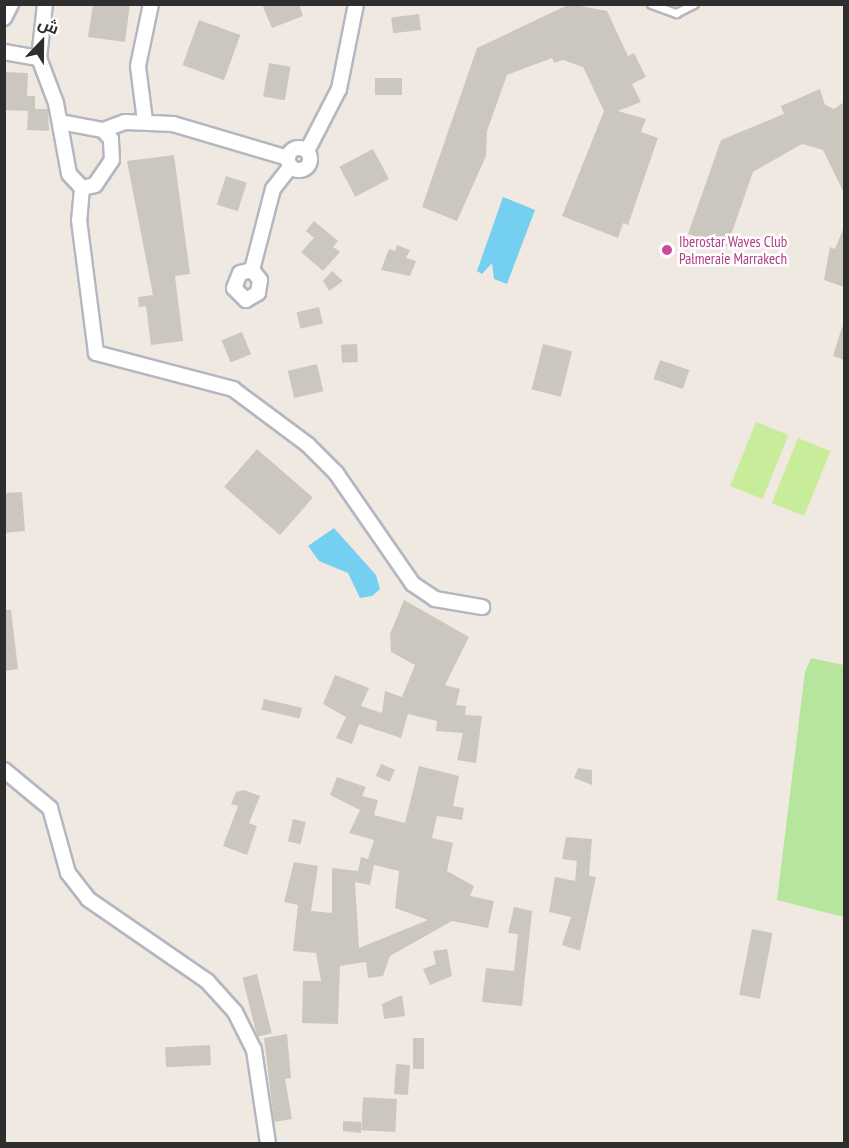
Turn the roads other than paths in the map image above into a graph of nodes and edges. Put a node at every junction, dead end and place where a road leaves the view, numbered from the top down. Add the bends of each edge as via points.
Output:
1 (11, 4) edge
2 (45, 4) edge
3 (152, 4) edge
4 (356, 4) edge
5 (651, 4) edge
6 (694, 4) edge
7 (4, 18) edge
8 (4, 52) edge
9 (39, 58) junction
10 (145, 121) junction
11 (60, 122) junction
12 (103, 130) junction
13 (290, 162) junction
14 (82, 188) junction
15 (252, 270) dead end
16 (482, 607) dead end
17 (4, 770) edge
18 (268, 1143) edge

1 - 7 street
2 - 9 street
3 - 10 street via 138,66
4 - 13 street via 339,90 307,151 307,166
5 - 6 lane via 676,13
8 - 9 street
9 - 11 street
10 - 12 street
10 - 13 street
11 - 12 street
11 - 14 street via 69,174
12 - 14 street via 111,140 112,160 95,185
13 - 15 street via 273,189
14 - 16 street via 79,220 96,353 232,389 308,445 336,473 413,585 435,599
17 - 18 street via 50,808 68,873 88,899 207,981 235,1012 254,1050

